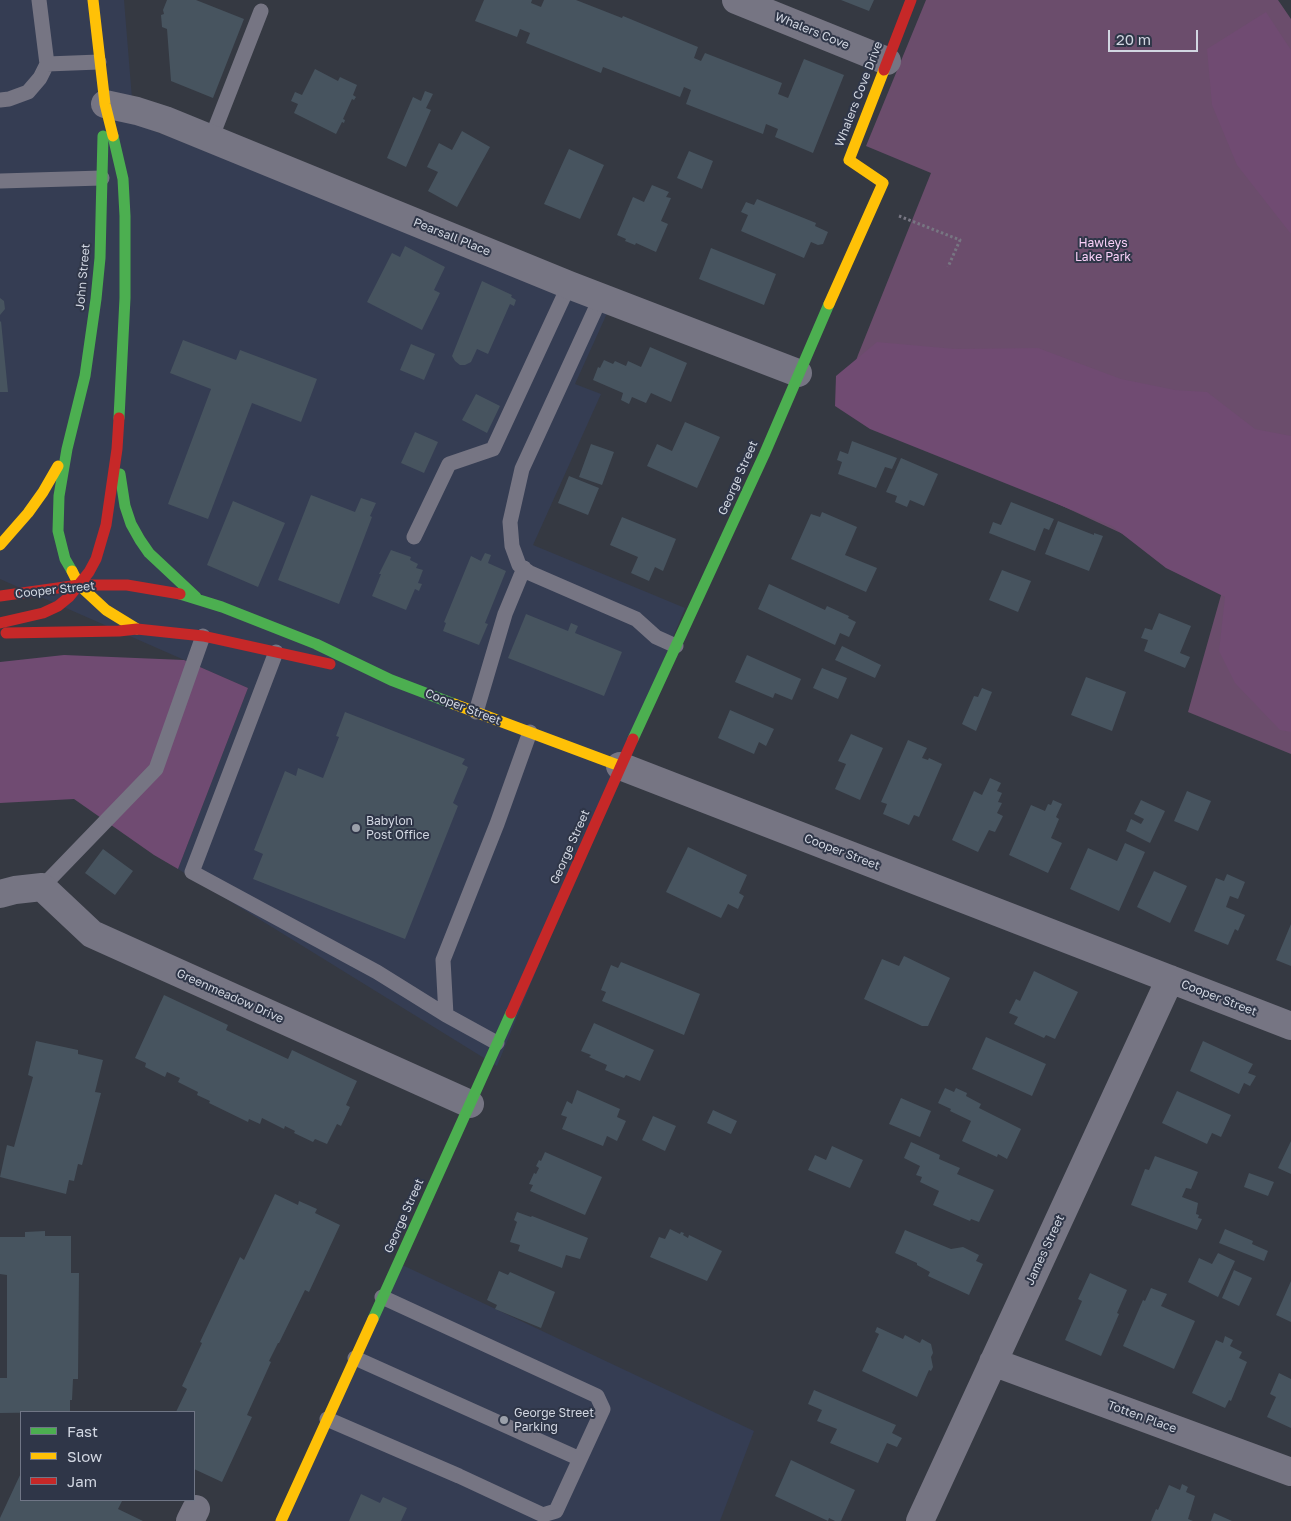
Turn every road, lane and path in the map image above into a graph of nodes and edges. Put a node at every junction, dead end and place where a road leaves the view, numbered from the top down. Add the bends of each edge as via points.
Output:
1 (40, 0) edge
2 (93, 0) edge
3 (736, 0) edge
4 (911, 0) edge
5 (261, 12) dead end
6 (887, 61) junction
7 (99, 62) junction
8 (47, 64) junction
9 (0, 100) edge
10 (105, 104) junction
11 (211, 138) junction
12 (102, 178) junction
13 (0, 181) edge
14 (883, 183) joint
15 (873, 205) junction
16 (948, 267) dead end
17 (569, 285) junction
18 (601, 297) junction
19 (798, 373) junction
20 (117, 448) junction
21 (67, 450) junction
22 (414, 537) dead end
23 (0, 545) edge
24 (524, 568) junction
25 (79, 585) junction
26 (0, 596) edge
27 (199, 599) junction
28 (0, 623) edge
29 (137, 629) junction
30 (0, 633) edge
31 (203, 636) junction
32 (676, 646) junction
33 (276, 652) junction
34 (391, 680) junction
35 (476, 712) junction
36 (530, 732) junction
37 (620, 766) junction
38 (42, 888) junction
39 (0, 894) edge
40 (1170, 979) junction
41 (446, 1015) junction
42 (1291, 1026) edge
43 (497, 1043) junction
44 (470, 1104) junction
45 (382, 1298) junction
46 (354, 1358) junction
47 (993, 1362) junction
48 (326, 1419) junction
49 (580, 1459) junction
50 (1291, 1472) edge
51 (281, 1521) edge
52 (920, 1521) edge

1 - 8 lane
2 - 7 street, John Street
3 - 6 street, Whalers Cove
4 - 6 street, Whalers Cove Drive
5 - 11 lane
6 - 14 street, Whalers Cove Drive via 849,160
7 - 8 lane
7 - 10 street, John Street
8 - 9 lane via 28,92
10 - 11 street, Pearsall Place via 166,120
10 - 12 street, John Street
10 - 20 street, John Street via 123,179 125,216 125,298
11 - 17 street, Pearsall Place
12 - 13 lane
12 - 21 street, John Street via 100,258 91,339
14 - 15 street, George Street
15 - 16 path via 960,240
15 - 19 street, George Street
17 - 18 street, Pearsall Place
17 - 22 lane via 494,449 450,464
18 - 19 street, Pearsall Place
18 - 24 lane via 522,469 510,522 512,546
19 - 32 street, George Street
20 - 25 street, John Street via 101,544 89,572
20 - 27 street, John Street via 121,488 131,524 148,553
21 - 23 street, John Street via 43,492
21 - 25 street, John Street via 59,496 58,531 65,559
24 - 32 lane via 636,619 656,637
24 - 35 lane via 505,614
25 - 26 street, Cooper Street
25 - 27 street, Cooper Street via 127,585
25 - 28 street, John Street via 58,606
25 - 29 street, John Street via 106,610
27 - 34 street, Cooper Street via 316,644
29 - 30 street, Cooper Street
29 - 31 street, Cooper Street
31 - 33 street, Cooper Street
31 - 38 lane via 156,769
32 - 37 street, George Street
33 - 34 street, Cooper Street
33 - 41 lane via 192,872 377,972
34 - 35 street, Cooper Street
35 - 36 street, Cooper Street
36 - 37 street, Cooper Street
36 - 41 lane via 443,960
37 - 40 street, Cooper Street
37 - 43 street, George Street
38 - 39 street
38 - 44 street, Greenmeadow Drive via 92,934
40 - 42 street, Cooper Street
40 - 47 street, James Street
41 - 43 lane
43 - 44 street, George Street
44 - 45 street, George Street
45 - 46 street, George Street
45 - 49 lane via 597,1396 603,1409
46 - 48 street, George Street
46 - 49 lane
47 - 50 street, Totten Place
47 - 52 street, James Street
48 - 49 lane via 543,1515 556,1511
48 - 51 street, George Street

